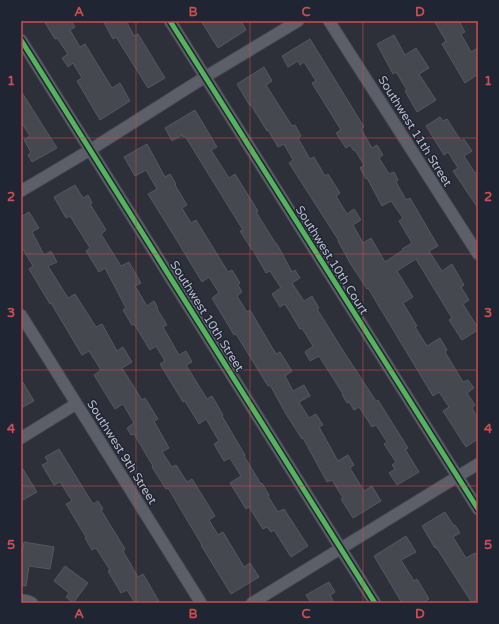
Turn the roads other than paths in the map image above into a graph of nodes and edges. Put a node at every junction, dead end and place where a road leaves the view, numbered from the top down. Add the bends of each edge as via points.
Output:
1 (170, 21) edge
2 (298, 21) edge
3 (329, 21) edge
4 (21, 40) edge
5 (205, 77) junction
6 (90, 150) junction
7 (21, 191) edge
8 (478, 254) edge
9 (21, 315) edge
10 (76, 404) junction
11 (21, 438) edge
12 (478, 464) edge
13 (457, 476) junction
14 (478, 510) edge
15 (340, 548) junction
16 (201, 603) edge
17 (252, 603) edge
18 (375, 603) edge

1 - 5 street, Southwest 10th Court
2 - 5 street
3 - 8 street, Southwest 11th Street
4 - 6 street, Southwest 10th Street
5 - 6 street
5 - 13 street, Southwest 10th Court
6 - 7 street
6 - 15 street, Southwest 10th Street
9 - 10 street, Southwest 9th Street
10 - 11 street
10 - 16 street, Southwest 9th Street
12 - 13 street
13 - 14 street, Southwest 10th Court
13 - 15 street
15 - 17 street
15 - 18 street, Southwest 10th Street

